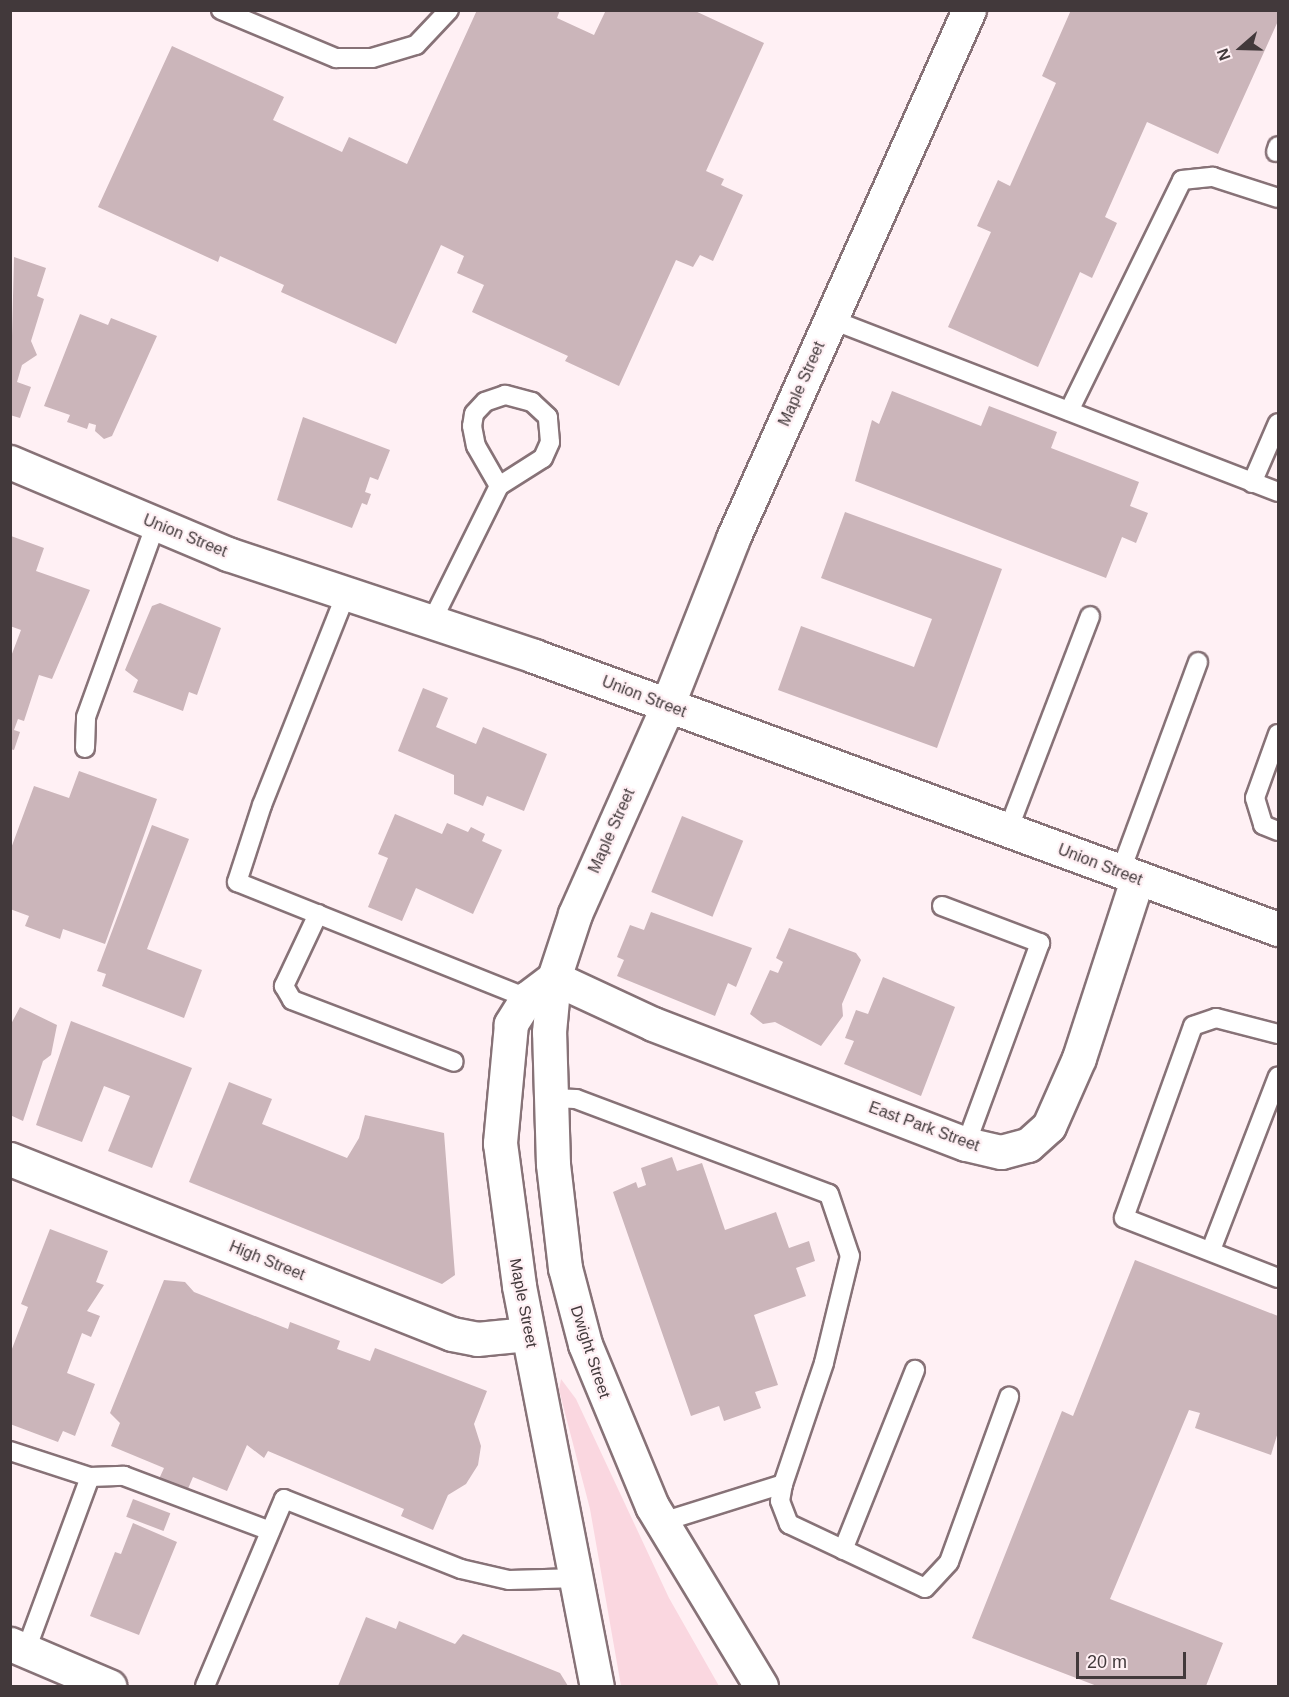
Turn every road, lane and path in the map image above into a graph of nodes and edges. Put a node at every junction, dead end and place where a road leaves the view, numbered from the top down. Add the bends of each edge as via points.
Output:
1 (221, 10) edge
2 (448, 10) edge
3 (969, 10) edge
4 (1278, 198) edge
5 (830, 319) junction
6 (1069, 411) junction
7 (1278, 423) edge
8 (10, 462) edge
9 (1252, 483) junction
10 (499, 486) junction
11 (1278, 492) edge
12 (156, 524) junction
13 (346, 594) junction
14 (1089, 616) dead end
15 (432, 621) junction
16 (1198, 662) dead end
17 (667, 706) junction
18 (1278, 734) edge
19 (85, 748) dead end
20 (1008, 830) junction
21 (1278, 831) edge
22 (1129, 876) junction
23 (942, 906) dead end
24 (318, 914) junction
25 (1278, 929) edge
26 (554, 978) junction
27 (527, 998) junction
28 (1278, 1034) edge
29 (454, 1062) dead end
30 (1278, 1076) edge
31 (549, 1098) junction
32 (966, 1143) junction
33 (10, 1159) edge
34 (1211, 1250) junction
35 (1278, 1278) edge
36 (528, 1334) junction
37 (915, 1370) dead end
38 (1009, 1396) dead end
39 (10, 1451) edge
40 (90, 1478) junction
41 (783, 1484) junction
42 (662, 1522) junction
43 (270, 1531) junction
44 (843, 1550) junction
45 (579, 1578) junction
46 (18, 1647) edge
47 (109, 1686) edge
48 (205, 1686) edge
49 (597, 1686) edge
50 (761, 1686) edge

1 - 2 lane via 336,58 372,58 416,45
3 - 5 street, Maple Street
4 - 6 lane via 1214,177 1182,180
5 - 6 lane
5 - 17 street, Maple Street via 733,538
6 - 9 lane
7 - 9 lane
8 - 12 street, Union Street
9 - 11 lane
10 - 10 lane via 543,458 550,442 548,417 532,402 505,395 485,402 474,414 472,426 476,446
10 - 15 lane
12 - 13 street, Union Street
12 - 19 lane via 86,717
13 - 15 street, Union Street
13 - 24 lane via 262,805 237,882
14 - 20 lane
15 - 17 street, Union Street
16 - 22 lane
17 - 20 street, Union Street
17 - 26 street, Maple Street via 603,847
18 - 21 lane via 1255,798 1263,825
20 - 22 street, Union Street
22 - 25 street, Union Street
22 - 32 street, East Park Street via 1079,1058 1049,1126 1028,1145 1000,1152
23 - 32 lane via 1040,943
24 - 27 lane
24 - 29 lane via 284,986 292,1000
26 - 27 street, Maple Street
26 - 31 street, Dwight Street
26 - 32 street, East Park Street via 653,1024
27 - 36 street, Maple Street via 507,1039 500,1143
28 - 34 lane via 1216,1018 1193,1026 1124,1218
30 - 34 lane
31 - 41 lane via 576,1099 829,1194 850,1256 824,1363
31 - 42 street, Dwight Street via 557,1216 574,1306 612,1417
33 - 36 street, High Street via 452,1334 477,1339
34 - 35 lane
36 - 45 street, Maple Street
37 - 44 lane
38 - 44 lane via 949,1562 925,1588
39 - 40 lane
40 - 43 lane via 124,1476
40 - 46 lane
41 - 42 lane
41 - 44 lane via 780,1501 789,1524
42 - 50 street, Dwight Street
43 - 45 lane via 284,1499 461,1569 509,1580
43 - 48 lane
45 - 49 street, Maple Street
46 - 47 street

